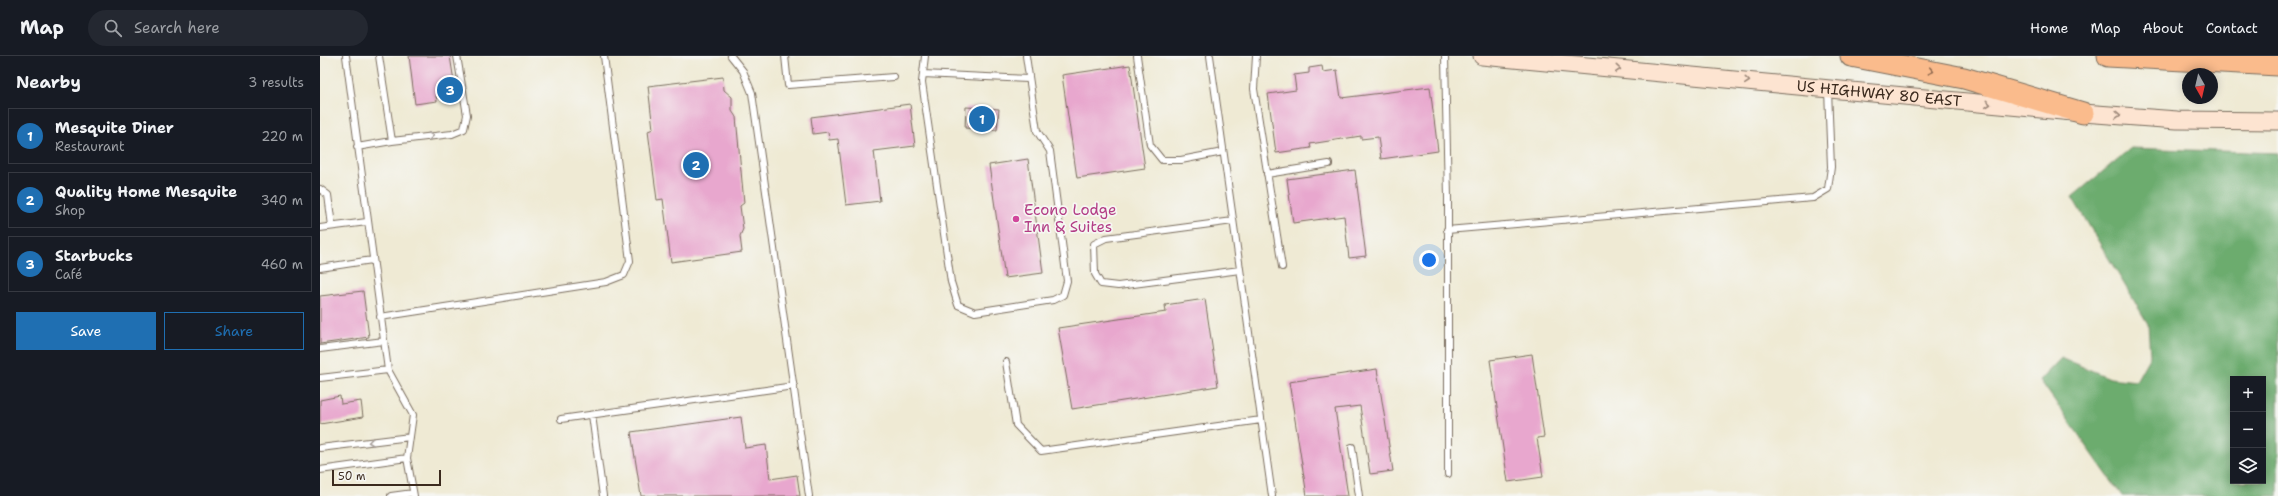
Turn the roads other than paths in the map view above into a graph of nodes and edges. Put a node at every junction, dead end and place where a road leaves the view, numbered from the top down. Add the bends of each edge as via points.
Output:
1 (346, 56) edge
2 (379, 56) edge
3 (457, 56) edge
4 (604, 56) edge
5 (732, 56) edge
6 (785, 56) edge
7 (925, 56) edge
8 (1026, 56) edge
9 (1137, 56) edge
10 (1210, 56) edge
11 (1256, 56) edge
12 (1445, 56) edge
13 (1482, 56) edge
14 (1851, 56) edge
15 (2108, 56) edge
16 (2278, 65) edge
17 (923, 74) junction
18 (894, 76) dead end
19 (1029, 79) junction
20 (1828, 89) junction
21 (2083, 113) junction
22 (2278, 120) edge
23 (392, 142) junction
24 (357, 147) junction
25 (1223, 152) junction
26 (1329, 164) dead end
27 (1268, 174) junction
28 (320, 189) edge
29 (1233, 221) junction
30 (367, 222) junction
31 (332, 226) junction
32 (320, 228) edge
33 (1447, 230) junction
34 (372, 260) junction
35 (1282, 267) dead end
36 (320, 268) edge
37 (1240, 270) junction
38 (380, 317) junction
39 (384, 341) junction
40 (320, 349) edge
41 (1006, 362) dead end
42 (388, 370) junction
43 (320, 378) edge
44 (794, 386) junction
45 (592, 415) junction
46 (562, 419) dead end
47 (1261, 420) junction
48 (410, 437) junction
49 (1352, 447) dead end
50 (320, 448) edge
51 (407, 458) junction
52 (320, 470) edge
53 (1448, 474) dead end
54 (413, 494) edge
55 (391, 496) edge
56 (602, 496) edge
57 (809, 496) edge
58 (1272, 496) edge
59 (1359, 496) edge

1 - 24 lane
2 - 23 lane
23 -> 3 lane via 452,134 464,129 467,115
4 - 38 lane via 630,261 624,275 606,282
5 - 44 lane via 752,93
6 - 18 lane via 788,85
7 - 17 lane
8 - 19 lane
9 - 25 lane via 1150,145 1162,160 1181,160
10 - 25 lane
11 - 27 lane via 1254,88
12 - 33 lane
13 -> 20 main road, US HIGHWAY 80 EAST
14 -> 21 highway via 1964,78
15 - 16 highway
17 - 19 lane
17 - 19 lane via 922,82 951,282 958,306 975,312 1052,300 1063,295 1067,281 1050,151 1037,131
20 -> 21 main road, US HIGHWAY 80 EAST
20 - 33 lane via 1831,167 1828,188 1813,198
21 -> 22 main road, US HIGHWAY 80 EAST via 2177,120
23 - 24 lane
24 - 30 lane
25 - 29 lane
26 - 27 lane
27 - 35 lane
28 - 31 lane via 328,195
29 - 37 lane
29 - 37 lane via 1106,238 1094,244 1095,274 1101,284 1118,286
30 - 31 lane
30 - 34 lane
31 - 32 lane
33 - 53 lane
34 - 36 lane
34 - 38 lane
37 - 47 lane
38 - 39 lane
39 - 40 lane
39 - 42 lane
41 - 47 lane via 1016,425 1041,451
42 - 43 lane
42 - 48 lane via 413,415
44 - 45 lane
44 - 57 lane
45 - 46 lane
45 - 56 lane
47 - 58 lane
48 -> 50 lane
48 - 51 lane
49 - 59 lane
51 - 52 lane
51 - 54 lane
54 - 55 lane

